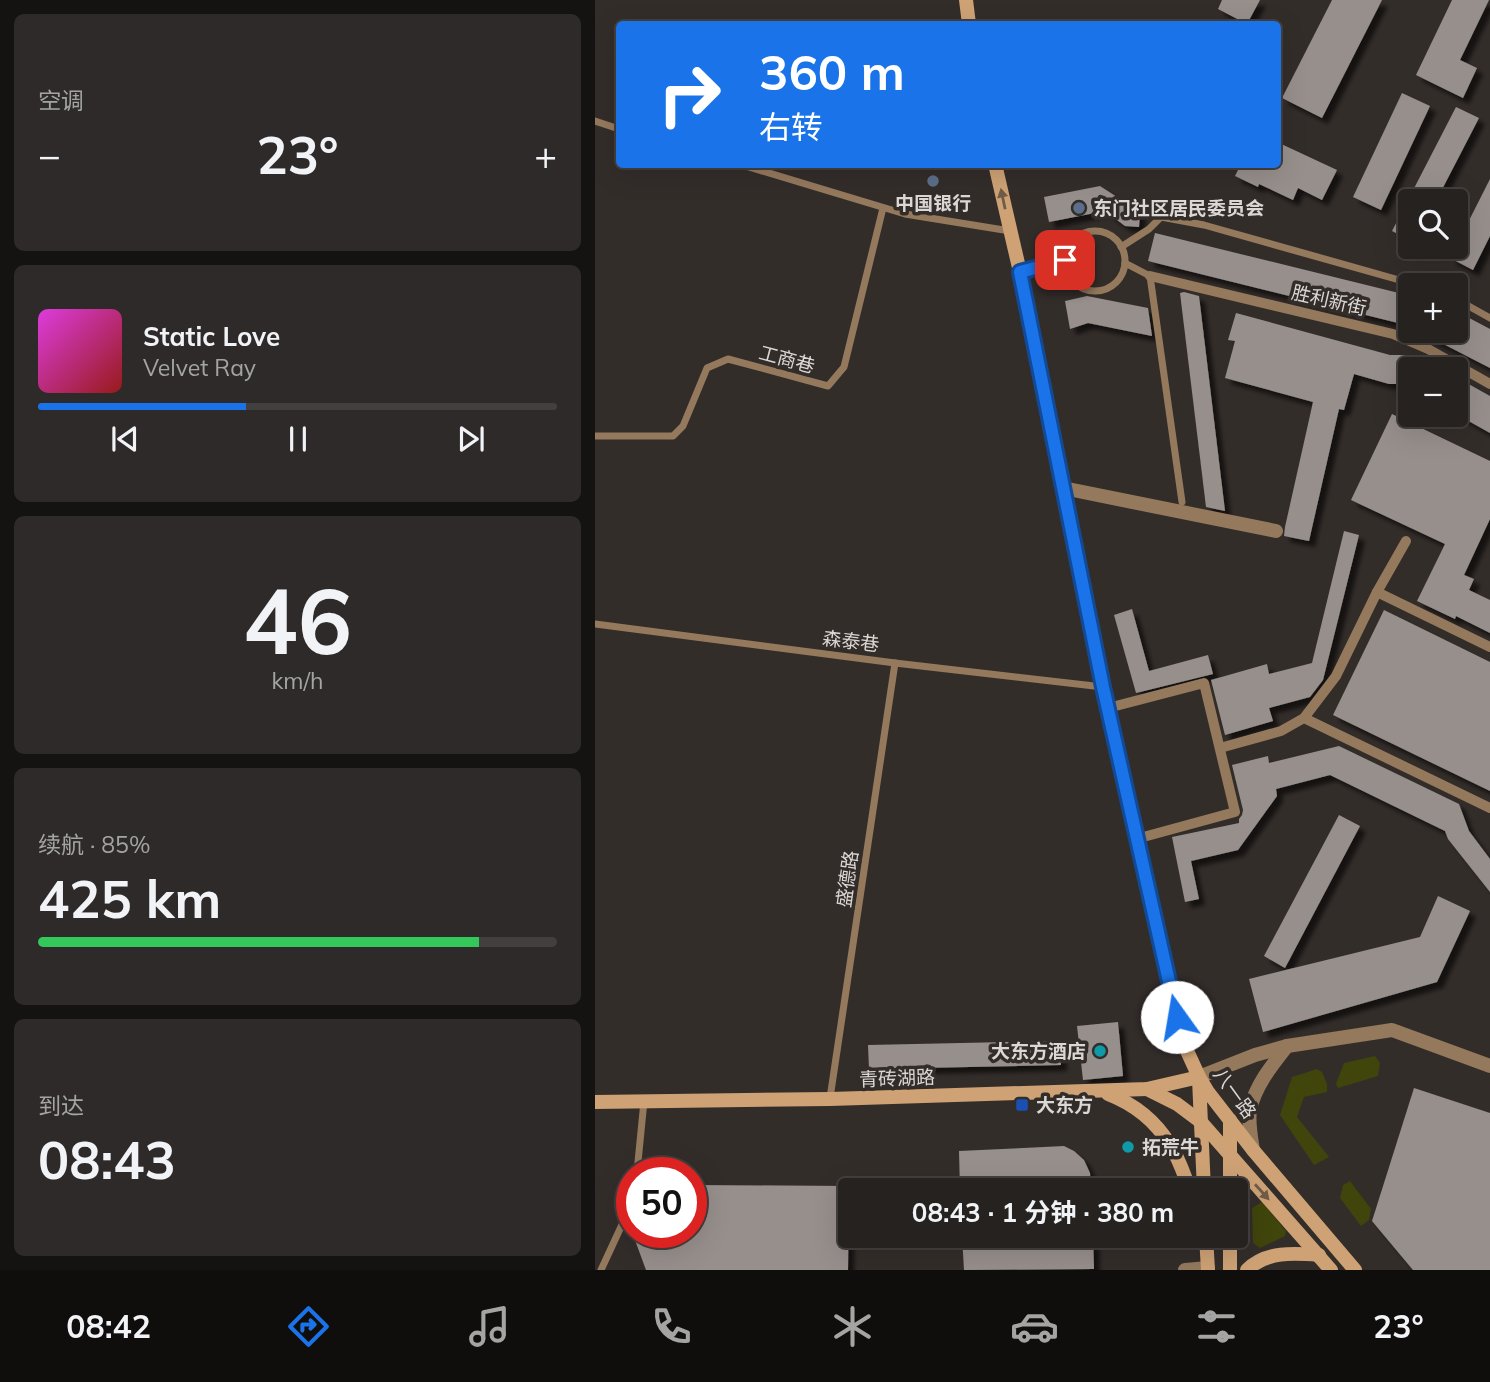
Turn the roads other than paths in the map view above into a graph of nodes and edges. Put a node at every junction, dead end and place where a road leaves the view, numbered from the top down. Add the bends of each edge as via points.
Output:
1 (966, 0) edge
2 (969, 21) edge
3 (595, 121) edge
4 (616, 128) edge
5 (752, 168) edge
6 (996, 168) edge
7 (883, 208) junction
8 (1010, 231) junction
9 (1121, 247) junction
10 (1065, 260) junction
11 (1125, 263) junction
12 (1020, 272) junction
13 (1150, 276) junction
14 (1398, 280) edge
15 (1468, 306) edge
16 (1490, 318) edge
17 (1490, 384) edge
18 (595, 436) edge
19 (1063, 488) junction
20 (1182, 502) dead end
21 (1276, 531) dead end
22 (1406, 541) dead end
23 (1377, 592) junction
24 (595, 624) edge
25 (1490, 647) edge
26 (895, 663) junction
27 (1103, 687) junction
28 (1108, 708) junction
29 (1304, 718) junction
30 (1220, 748) junction
31 (1490, 808) edge
32 (1136, 839) junction
33 (1287, 1046) junction
34 (1490, 1066) edge
35 (1199, 1077) junction
36 (1147, 1090) junction
37 (1100, 1091) junction
38 (830, 1099) junction
39 (644, 1101) junction
40 (595, 1102) edge
41 (1230, 1120) junction
42 (1201, 1122) junction
43 (1253, 1150) junction
44 (1230, 1156) junction
45 (639, 1157) edge
46 (1185, 1178) edge
47 (1203, 1178) edge
48 (1230, 1178) edge
49 (616, 1238) edge
50 (1205, 1248) edge
51 (1230, 1248) edge
52 (1319, 1255) junction
53 (1207, 1266) edge
54 (601, 1270) edge
55 (1185, 1270) edge
56 (1230, 1270) edge
57 (1248, 1270) edge
58 (1331, 1270) edge
59 (1355, 1270) edge

1 - 2 main road
3 - 4 lane
5 - 7 lane
8 -> 6 main road, 八一路
7 - 8 lane
7 - 18 lane, 工商巷 via 844,367 828,386 728,359 707,368 684,426 673,436
8 - 12 main road, 八一路
9 - 10 lane via 1104,233 1088,232 1069,245
9 - 11 lane
9 - 14 lane via 1161,217
10 - 11 lane via 1073,282 1094,292 1115,284
10 - 12 lane
11 - 13 lane
12 - 19 main road, 八一路
13 - 17 street, 胜利新街 via 1393,334
13 - 20 lane
15 - 16 lane
19 - 21 street
19 - 27 main road, 八一路
22 - 23 street
23 - 25 street
23 - 29 street via 1336,676
24 - 26 lane, 森泰巷
26 - 27 lane, 森泰巷
26 - 38 lane, 盛德路
27 - 28 main road, 八一路
28 - 30 street via 1204,683
28 - 32 main road, 八一路
29 - 30 street via 1281,731
29 - 31 street
30 - 32 street via 1235,812
32 - 35 main road, 八一路 via 1182,1042
33 - 34 street via 1392,1030
33 - 35 street
33 - 43 street via 1270,1067 1251,1110
35 - 36 main road, 青砖湖路
35 - 41 main road, 八一路
35 - 42 main road
36 - 37 main road, 青砖湖路
36 - 42 main road
37 - 38 main road, 青砖湖路
37 - 46 main road via 1126,1101 1148,1117 1170,1145
38 - 39 main road, 青砖湖路
39 - 40 main road, 青砖湖路
39 - 45 lane
41 - 43 main road, 八一路
41 - 44 main road
42 - 44 main road
42 - 47 main road
43 - 59 main road, 八一路
44 - 48 main road
44 -> 52 main road
49 - 54 lane
50 - 53 main road
51 - 56 main road
52 - 57 main road via 1281,1254
52 - 58 main road
53 - 55 street

